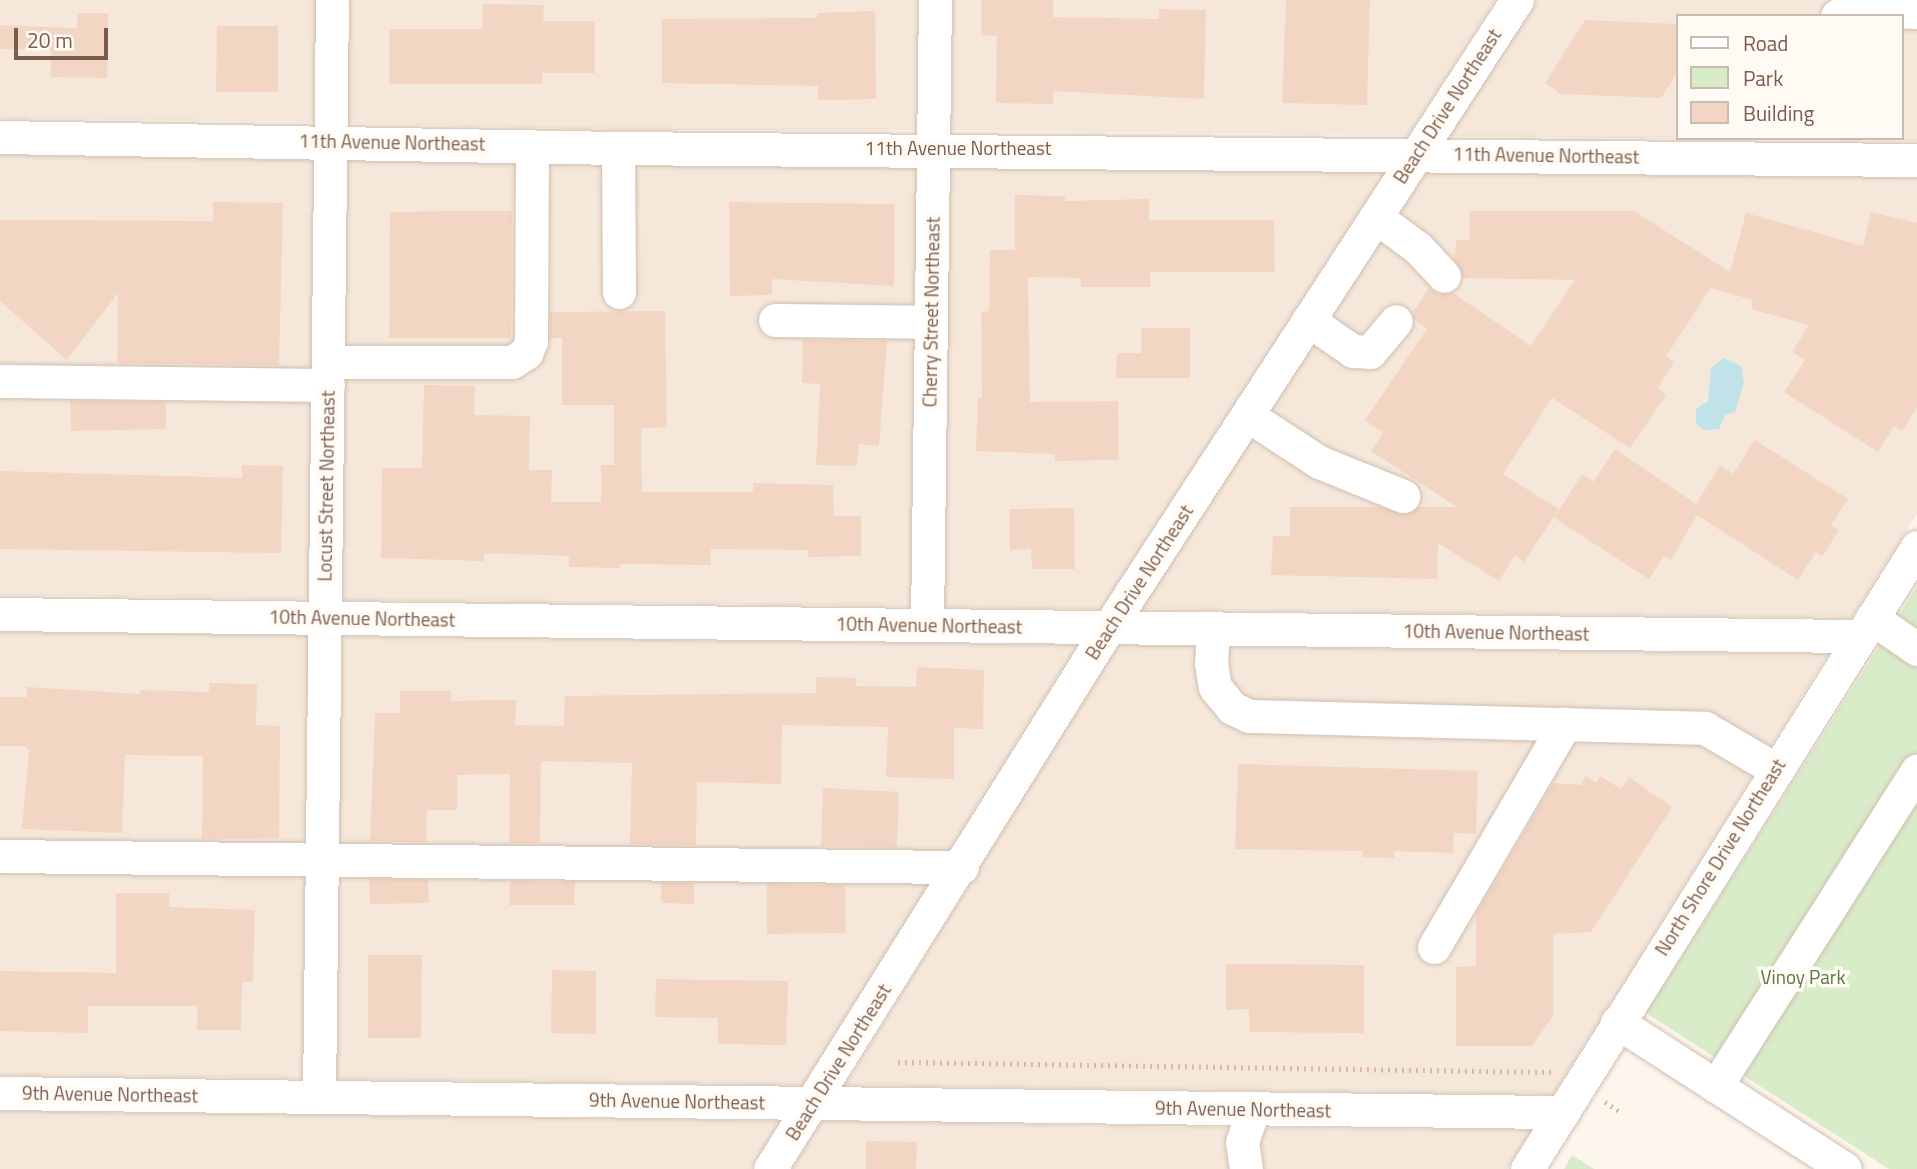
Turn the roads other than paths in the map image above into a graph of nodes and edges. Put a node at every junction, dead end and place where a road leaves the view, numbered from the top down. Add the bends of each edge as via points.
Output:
1 (332, 0) edge
2 (935, 0) edge
3 (1517, 0) edge
4 (1917, 12) edge
5 (1840, 14) edge
6 (0, 136) edge
7 (330, 141) junction
8 (532, 146) junction
9 (618, 148) junction
10 (933, 148) junction
11 (1753, 148) edge
12 (1416, 153) junction
13 (1917, 160) edge
14 (1376, 217) junction
15 (1444, 276) dead end
16 (618, 292) dead end
17 (775, 320) dead end
18 (1308, 320) junction
19 (1395, 321) dead end
20 (931, 322) junction
21 (328, 373) junction
22 (0, 380) edge
23 (1247, 415) junction
24 (1403, 496) dead end
25 (1917, 547) edge
26 (0, 614) edge
27 (325, 618) junction
28 (927, 625) junction
29 (1109, 627) junction
30 (1865, 627) junction
31 (1213, 628) junction
32 (1917, 649) edge
33 (1565, 724) junction
34 (1775, 769) junction
35 (1917, 771) edge
36 (0, 856) edge
37 (322, 859) junction
38 (962, 867) junction
39 (1434, 947) dead end
40 (1617, 1022) junction
41 (1716, 1086) junction
42 (0, 1093) edge
43 (319, 1097) junction
44 (1570, 1098) junction
45 (814, 1102) junction
46 (1253, 1110) junction
47 (770, 1169) edge
48 (1245, 1169) edge
49 (1527, 1169) edge
50 (1846, 1169) edge

1 - 7 street, Locust Street Northeast
2 - 10 street, Cherry Street Northeast
3 - 12 street, Beach Drive Northeast
4 - 5 street via 1846,10
6 - 7 street, 11th Avenue Northeast
7 - 8 street, 11th Avenue Northeast
7 - 21 street, Locust Street Northeast
8 - 9 street, 11th Avenue Northeast
8 - 21 street via 530,341 526,353 512,362
9 - 10 street, 11th Avenue Northeast
9 - 16 street
10 - 12 street, 11th Avenue Northeast
10 - 20 street, Cherry Street Northeast
11 - 12 street, 11th Avenue Northeast
11 - 13 street, 11th Avenue Northeast
12 - 14 street, Beach Drive Northeast
14 - 15 street via 1418,248
14 - 18 street, Beach Drive Northeast
17 - 20 street
18 - 19 street via 1353,351 1370,352
18 - 23 street, Beach Drive Northeast
20 - 28 street, Cherry Street Northeast
21 - 22 street
21 - 27 street, Locust Street Northeast
23 - 24 street via 1319,462
23 - 29 street, Beach Drive Northeast
25 - 30 street, North Shore Drive Northeast
26 - 27 street, 10th Avenue Northeast
27 - 28 street, 10th Avenue Northeast
27 - 37 street, Locust Street Northeast
28 - 29 street, 10th Avenue Northeast
29 - 31 street, 10th Avenue Northeast
29 - 38 street, Beach Drive Northeast
30 - 31 street, 10th Avenue Northeast
30 - 32 street
30 - 34 street, North Shore Drive Northeast
31 - 33 street via 1215,687 1232,708 1249,716
33 - 34 street via 1705,728
33 - 39 street
34 - 40 street, North Shore Drive Northeast
35 - 41 street
36 - 37 street
37 - 38 street
37 - 43 street, Locust Street Northeast
38 - 45 street, Beach Drive Northeast via 930,911
40 - 41 street
40 - 44 street, North Shore Drive Northeast
41 - 50 street
42 - 43 street, 9th Avenue Northeast
43 - 45 street, 9th Avenue Northeast
44 - 46 street, 9th Avenue Northeast
44 - 49 street, North Shore Drive Northeast
45 - 46 street, 9th Avenue Northeast
45 - 47 street, Beach Drive Northeast
46 - 48 street via 1242,1142

